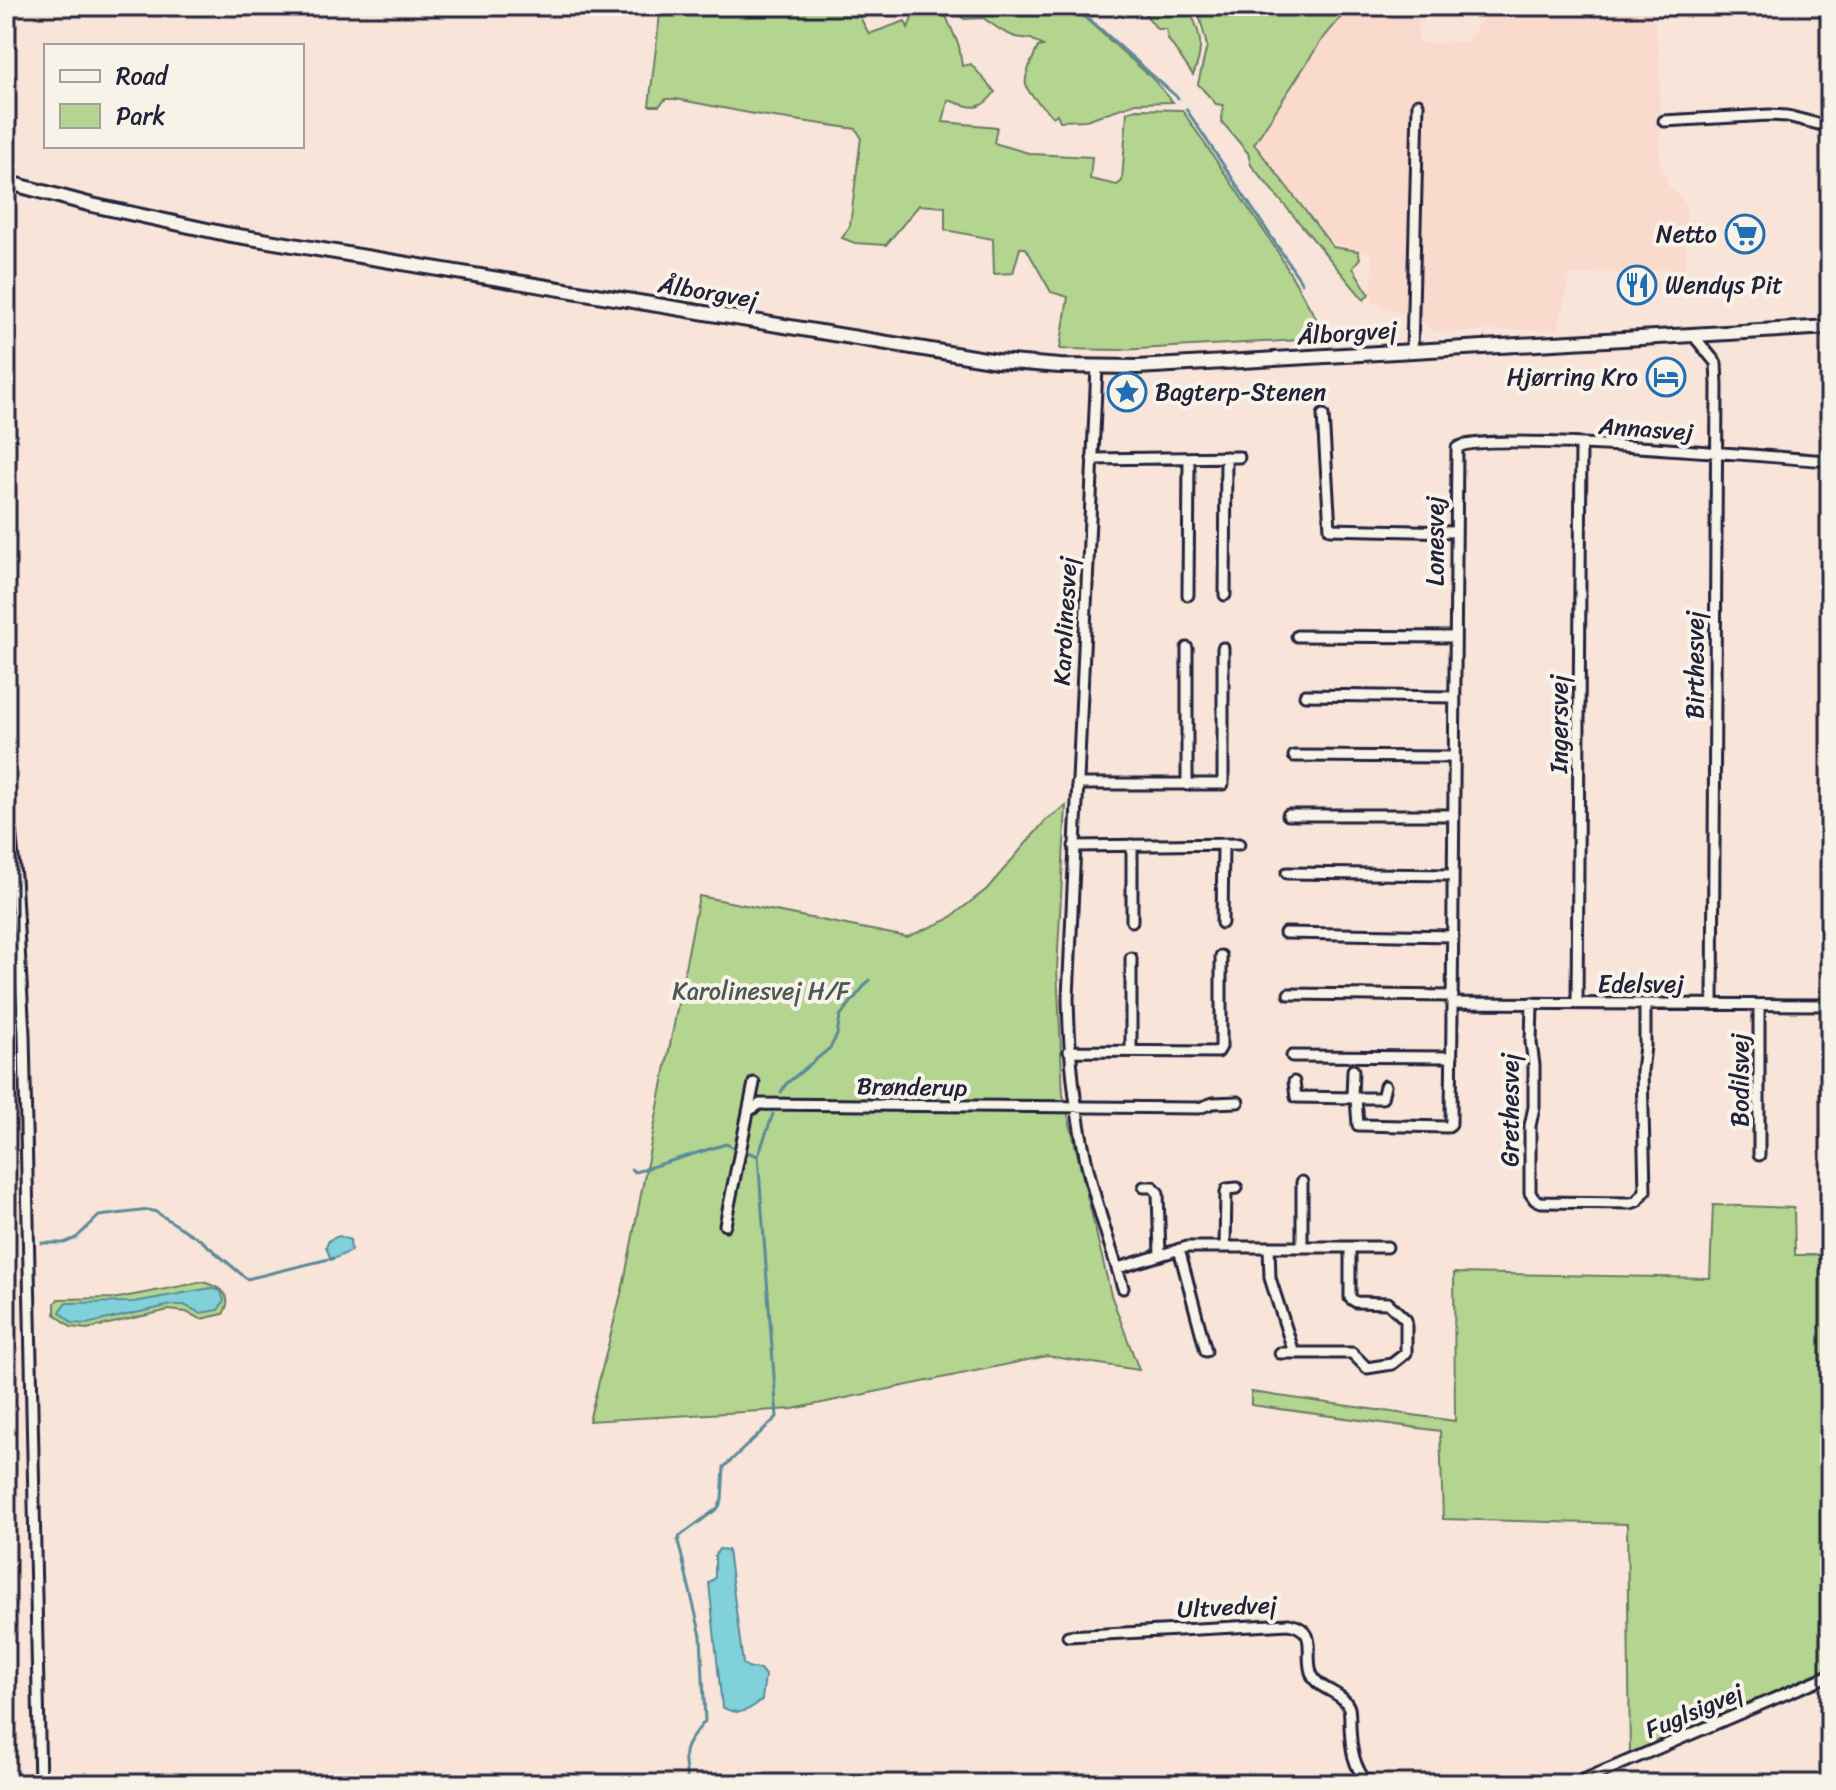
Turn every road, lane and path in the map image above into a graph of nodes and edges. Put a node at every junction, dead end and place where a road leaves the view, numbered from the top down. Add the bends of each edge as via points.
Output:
1 (1418, 104) dead end
2 (1664, 121) dead end
3 (1830, 127) edge
4 (1830, 169) edge
5 (6, 182) edge
6 (1830, 246) edge
7 (1829, 327) edge
8 (1693, 335) junction
9 (1412, 351) junction
10 (1097, 367) junction
11 (1323, 415) dead end
12 (1581, 444) junction
13 (1459, 445) joint
14 (1716, 454) junction
15 (1226, 457) junction
16 (1239, 457) dead end
17 (1189, 458) junction
18 (1092, 459) junction
19 (1830, 461) edge
20 (1455, 532) junction
21 (1188, 595) dead end
22 (1225, 595) dead end
23 (1297, 636) dead end
24 (1455, 637) junction
25 (1187, 648) dead end
26 (1223, 648) dead end
27 (1305, 695) dead end
28 (1454, 697) junction
29 (1294, 756) dead end
30 (1454, 757) junction
31 (1077, 784) junction
32 (1187, 785) junction
33 (6, 791) edge
34 (1288, 815) dead end
35 (1454, 815) junction
36 (1223, 844) junction
37 (1239, 844) dead end
38 (1132, 845) junction
39 (1074, 846) junction
40 (1287, 873) dead end
41 (1453, 875) junction
42 (1132, 921) dead end
43 (1222, 923) dead end
44 (1285, 933) dead end
45 (1453, 936) junction
46 (1221, 956) dead end
47 (1131, 958) dead end
48 (1289, 994) dead end
49 (1453, 999) junction
50 (1532, 1003) junction
51 (1577, 1004) junction
52 (1645, 1004) junction
53 (1713, 1004) junction
54 (1759, 1005) junction
55 (1830, 1005) edge
56 (1069, 1051) junction
57 (1131, 1051) junction
58 (1292, 1056) dead end
59 (1452, 1057) junction
60 (1353, 1070) dead end
61 (1294, 1082) dead end
62 (754, 1083) dead end
63 (1385, 1086) dead end
64 (1354, 1098) junction
65 (1238, 1102) dead end
66 (1076, 1108) junction
67 (750, 1110) junction
68 (1759, 1155) dead end
69 (1302, 1182) dead end
70 (1144, 1187) dead end
71 (1237, 1188) dead end
72 (725, 1225) dead end
73 (1225, 1247) junction
74 (1269, 1247) junction
75 (1302, 1247) junction
76 (1350, 1247) junction
77 (1387, 1247) dead end
78 (1179, 1249) junction
79 (1160, 1255) junction
80 (1118, 1268) junction
81 (1123, 1288) dead end
82 (1206, 1351) dead end
83 (1280, 1353) dead end
84 (1294, 1353) junction
85 (1068, 1636) dead end
86 (1830, 1675) edge
87 (40, 1784) edge
88 (1368, 1784) edge
89 (1574, 1784) edge

1 - 9 street, Ålborgvej
2 - 3 street via 1769,115
4 - 6 street
5 - 10 main road, Ålborgvej via 226,234 441,271 997,361
7 - 8 main road, Ålborgvej
8 - 9 main road, Ålborgvej
8 - 14 street, Birthesvej via 1716,363
9 - 10 main road, Ålborgvej
10 - 18 street, Karolinesvej
11 - 20 street via 1330,529
12 - 13 street, Annasvej
12 - 14 street, Annasvej
12 - 51 street, Ingersvej
13 - 20 street, Lonesvej
14 - 19 street, Annasvej
14 - 53 street, Birthesvej
15 - 16 street
15 - 17 street
15 - 22 street
17 - 18 street
17 - 21 street
18 - 31 street, Karolinesvej
20 - 24 street, Lonesvej
23 - 24 street
24 - 28 street, Lonesvej
25 - 32 street
26 - 32 street via 1224,783
27 - 28 street
28 - 30 street, Lonesvej
29 - 30 street
30 - 35 street, Lonesvej
31 - 32 street
31 - 39 street, Karolinesvej
33 - 87 street via 24,1034
34 - 35 street
35 - 41 street, Lonesvej
36 - 37 street
36 - 38 street
36 - 43 street
38 - 39 street
38 - 42 street
39 - 56 street, Karolinesvej
40 - 41 street
41 - 45 street, Lonesvej
44 - 45 street
45 - 49 street, Lonesvej
46 - 57 street via 1220,1050
47 - 57 street
48 - 49 street
49 - 50 street, Edelsvej
49 - 59 street, Lonesvej
50 - 51 street, Edelsvej
50 - 52 street, Grethesvej via 1530,1193 1541,1202 1631,1203 1645,1191
51 - 52 street, Edelsvej
52 - 53 street, Edelsvej
53 - 54 street, Edelsvej
54 - 55 street, Edelsvej
54 - 68 street, Bodilsvej
56 - 57 street
56 - 66 street, Karolinesvej
58 - 59 street
59 - 64 street, Lonesvej via 1449,1126 1360,1126
60 - 64 street, Lonesvej
61 - 64 street via 1296,1097
62 - 67 street
63 - 64 street via 1382,1098
65 - 66 street via 1199,1108
66 - 67 street, Brønderup via 760,1104
66 - 80 street, Karolinesvej via 1092,1185
67 - 72 street
69 - 75 street
70 - 79 street via 1158,1193
71 - 73 street via 1226,1192
73 - 74 street
73 - 78 street
74 - 75 street
74 - 84 street via 1270,1278
75 - 76 street
76 - 77 street
76 - 84 street via 1350,1298 1390,1305 1407,1323 1407,1351 1395,1363 1367,1368 1352,1353
78 - 79 street
78 - 82 street
79 - 80 street
80 - 81 street, Karolinesvej
83 - 84 street
85 - 88 street, Ultvedvej via 1300,1626 1310,1644 1312,1675 1349,1708 1353,1759
86 - 89 street, Fuglsigvej

